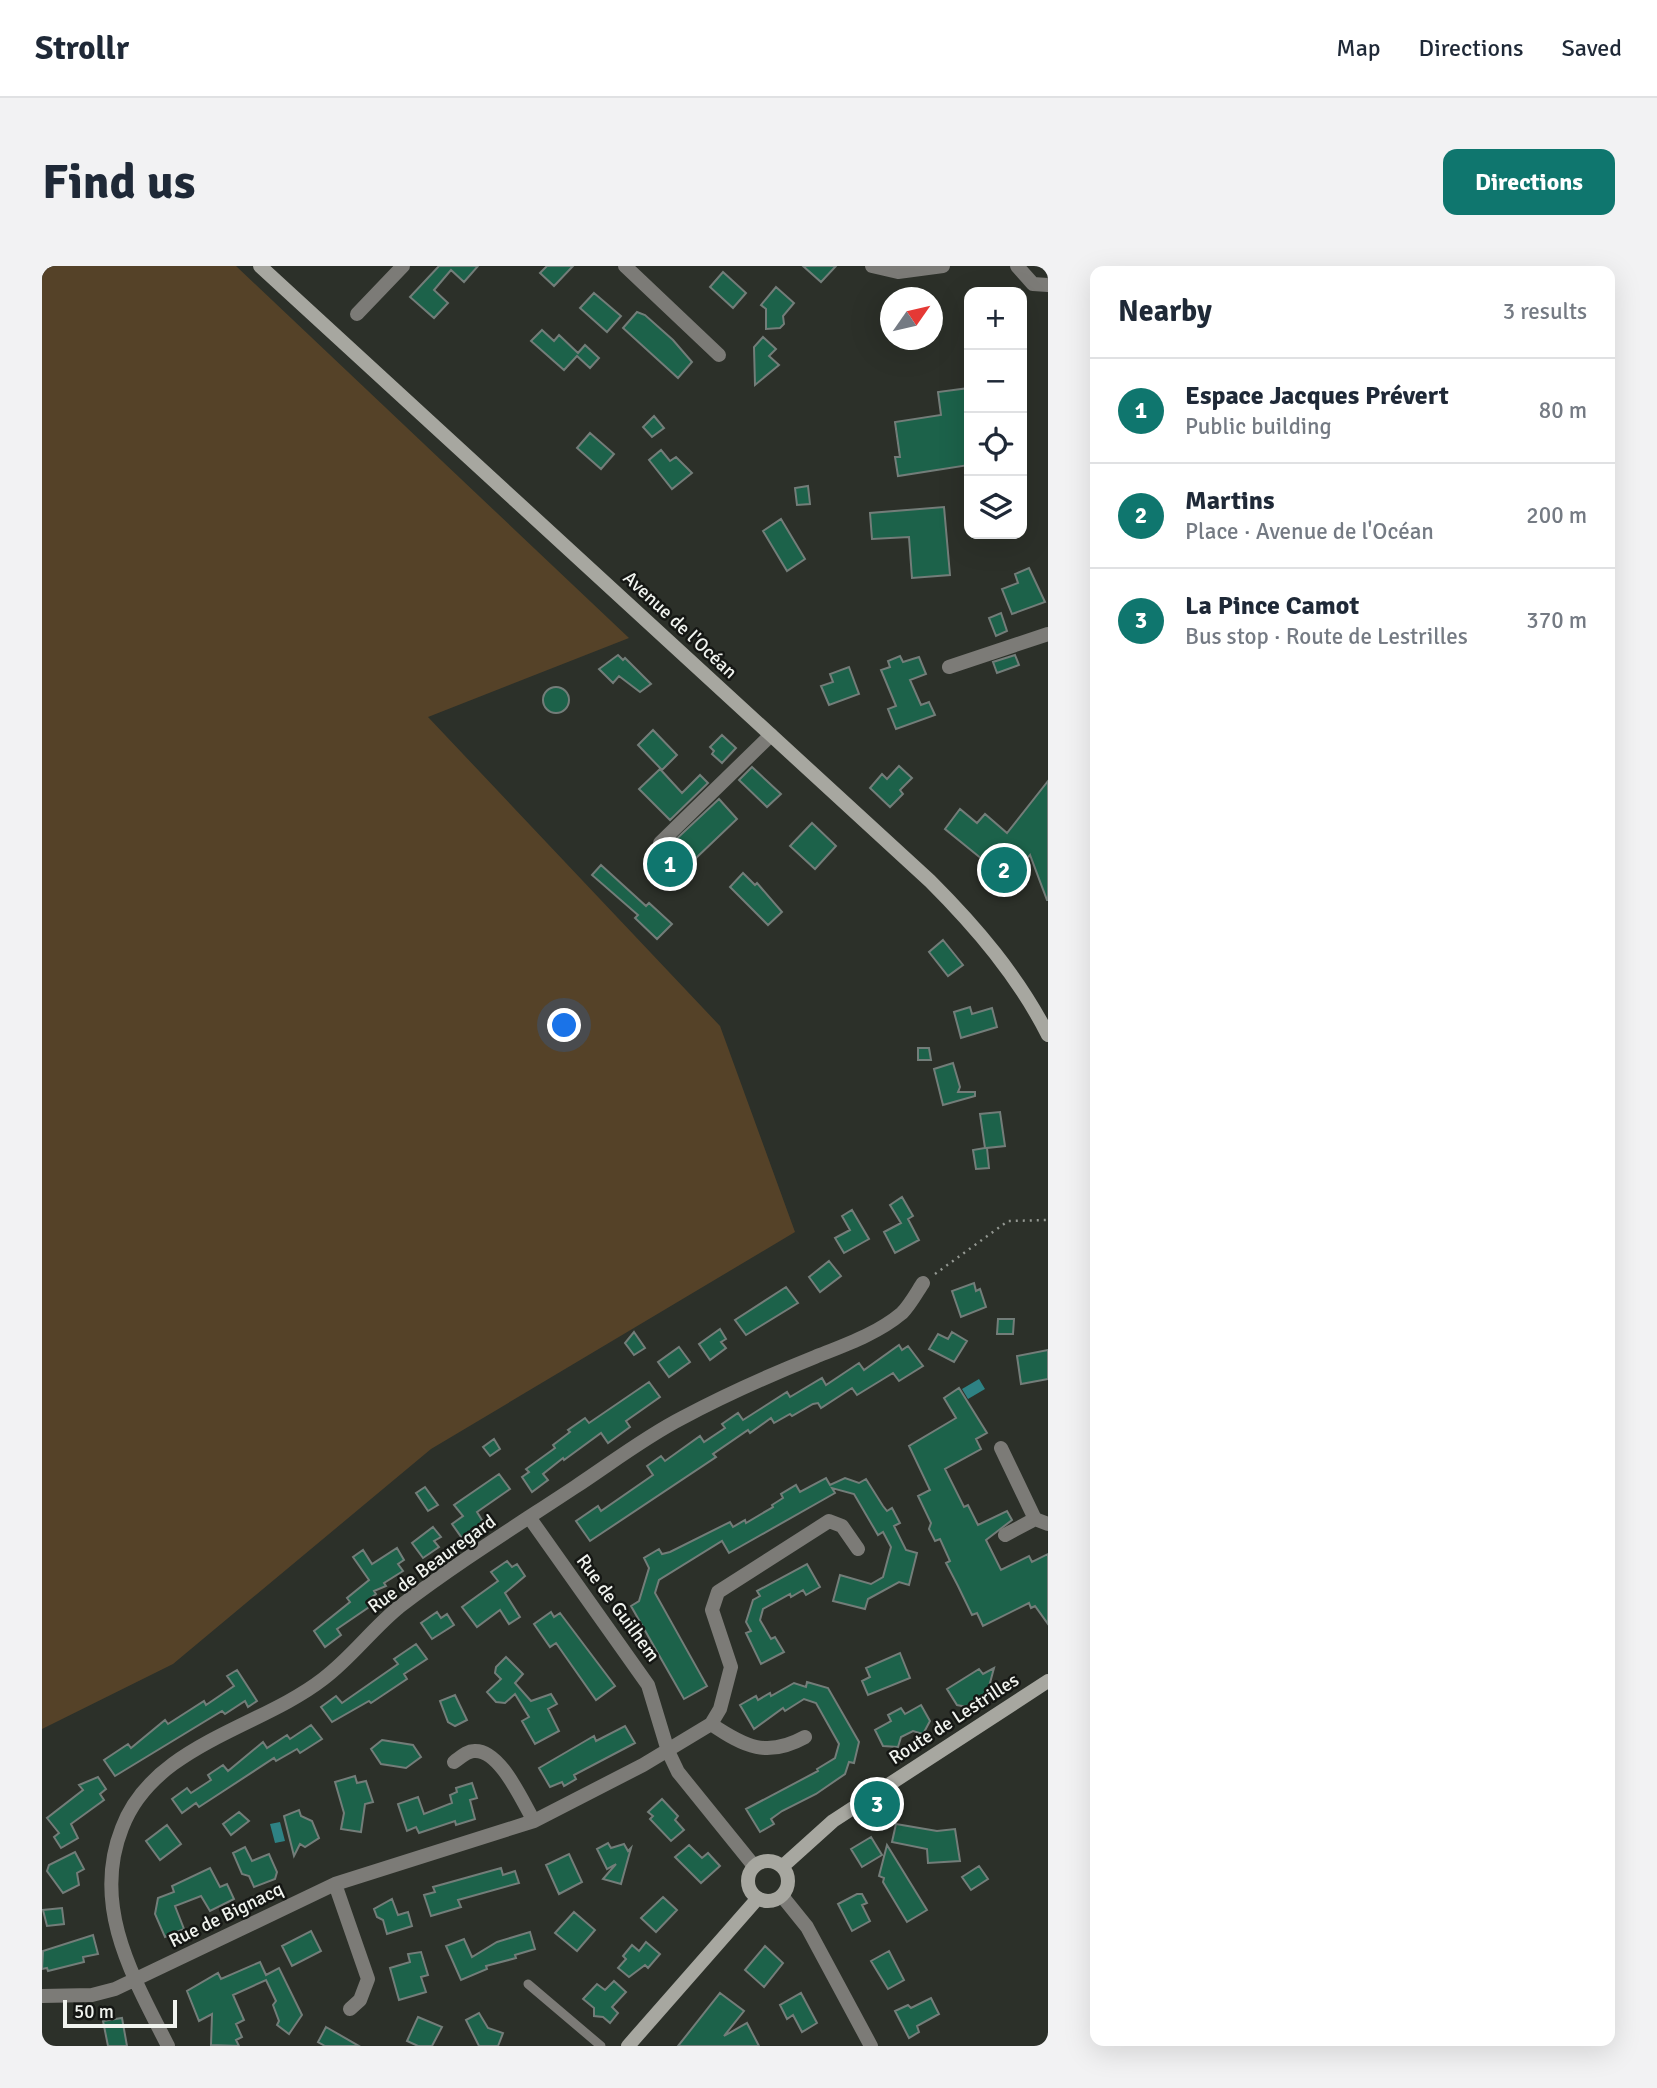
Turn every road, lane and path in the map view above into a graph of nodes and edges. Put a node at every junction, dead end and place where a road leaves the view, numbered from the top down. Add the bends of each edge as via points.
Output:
1 (260, 266) edge
2 (403, 266) edge
3 (625, 266) edge
4 (872, 266) edge
5 (943, 266) edge
6 (1017, 266) edge
7 (1048, 285) edge
8 (357, 314) dead end
9 (719, 355) dead end
10 (1048, 634) edge
11 (949, 667) dead end
12 (771, 735) junction
13 (660, 842) dead end
14 (1048, 1035) edge
15 (1048, 1220) edge
16 (923, 1283) joint
17 (1001, 1448) dead end
18 (529, 1517) junction
19 (1042, 1522) edge
20 (1006, 1535) dead end
21 (858, 1549) dead end
22 (1048, 1681) edge
23 (711, 1724) junction
24 (806, 1737) dead end
25 (668, 1751) junction
26 (454, 1762) dead end
27 (534, 1821) junction
28 (754, 1866) junction
29 (783, 1866) junction
30 (335, 1884) junction
31 (782, 1896) junction
32 (758, 1898) junction
33 (134, 1980) junction
34 (528, 1984) dead end
35 (42, 1996) edge
36 (349, 2009) dead end
37 (168, 2046) edge
38 (601, 2046) edge
39 (628, 2046) edge
40 (871, 2046) edge

1 - 12 main road, Avenue de l'Océan
2 - 8 street
3 - 9 street
4 - 5 street via 898,272
6 - 7 street via 1033,284
10 - 11 street
12 - 13 street
12 - 14 main road, Avenue de l'Océan via 963,914 1019,985
15 - 16 path via 1008,1222
16 - 18 street, Rue de Beauregard via 904,1311 865,1337 679,1419
17 - 19 street
18 - 25 street, Rue de Guilhem via 648,1685
18 - 33 street, Rue de Beauregard via 397,1609 325,1677 183,1757 136,1800 122,1825 110,1884 119,1941
19 - 20 street
21 - 23 street via 842,1526 829,1521 718,1592 712,1610 731,1667 720,1709
22 - 29 main road, Route de Lestrilles via 833,1821
23 - 24 street via 741,1744 767,1748 783,1749
23 - 25 street, Rue de Bignacq
25 - 27 street, Rue de Bignacq
25 - 28 street, Rue de Guilhem via 703,1806
26 - 27 street via 471,1751 488,1753
27 - 30 street, Rue de Bignacq
28 - 29 main road via 771,1860
28 - 32 main road via 749,1887
29 - 31 main road via 788,1878
30 - 33 street, Rue de Bignacq
30 - 36 street via 368,1979 360,2000
31 - 32 main road
31 - 40 street via 807,1927
32 - 39 main road
33 - 35 street, Rue de Bignacq via 93,1995
33 - 37 street, Rue de Beauregard
34 - 38 lane

